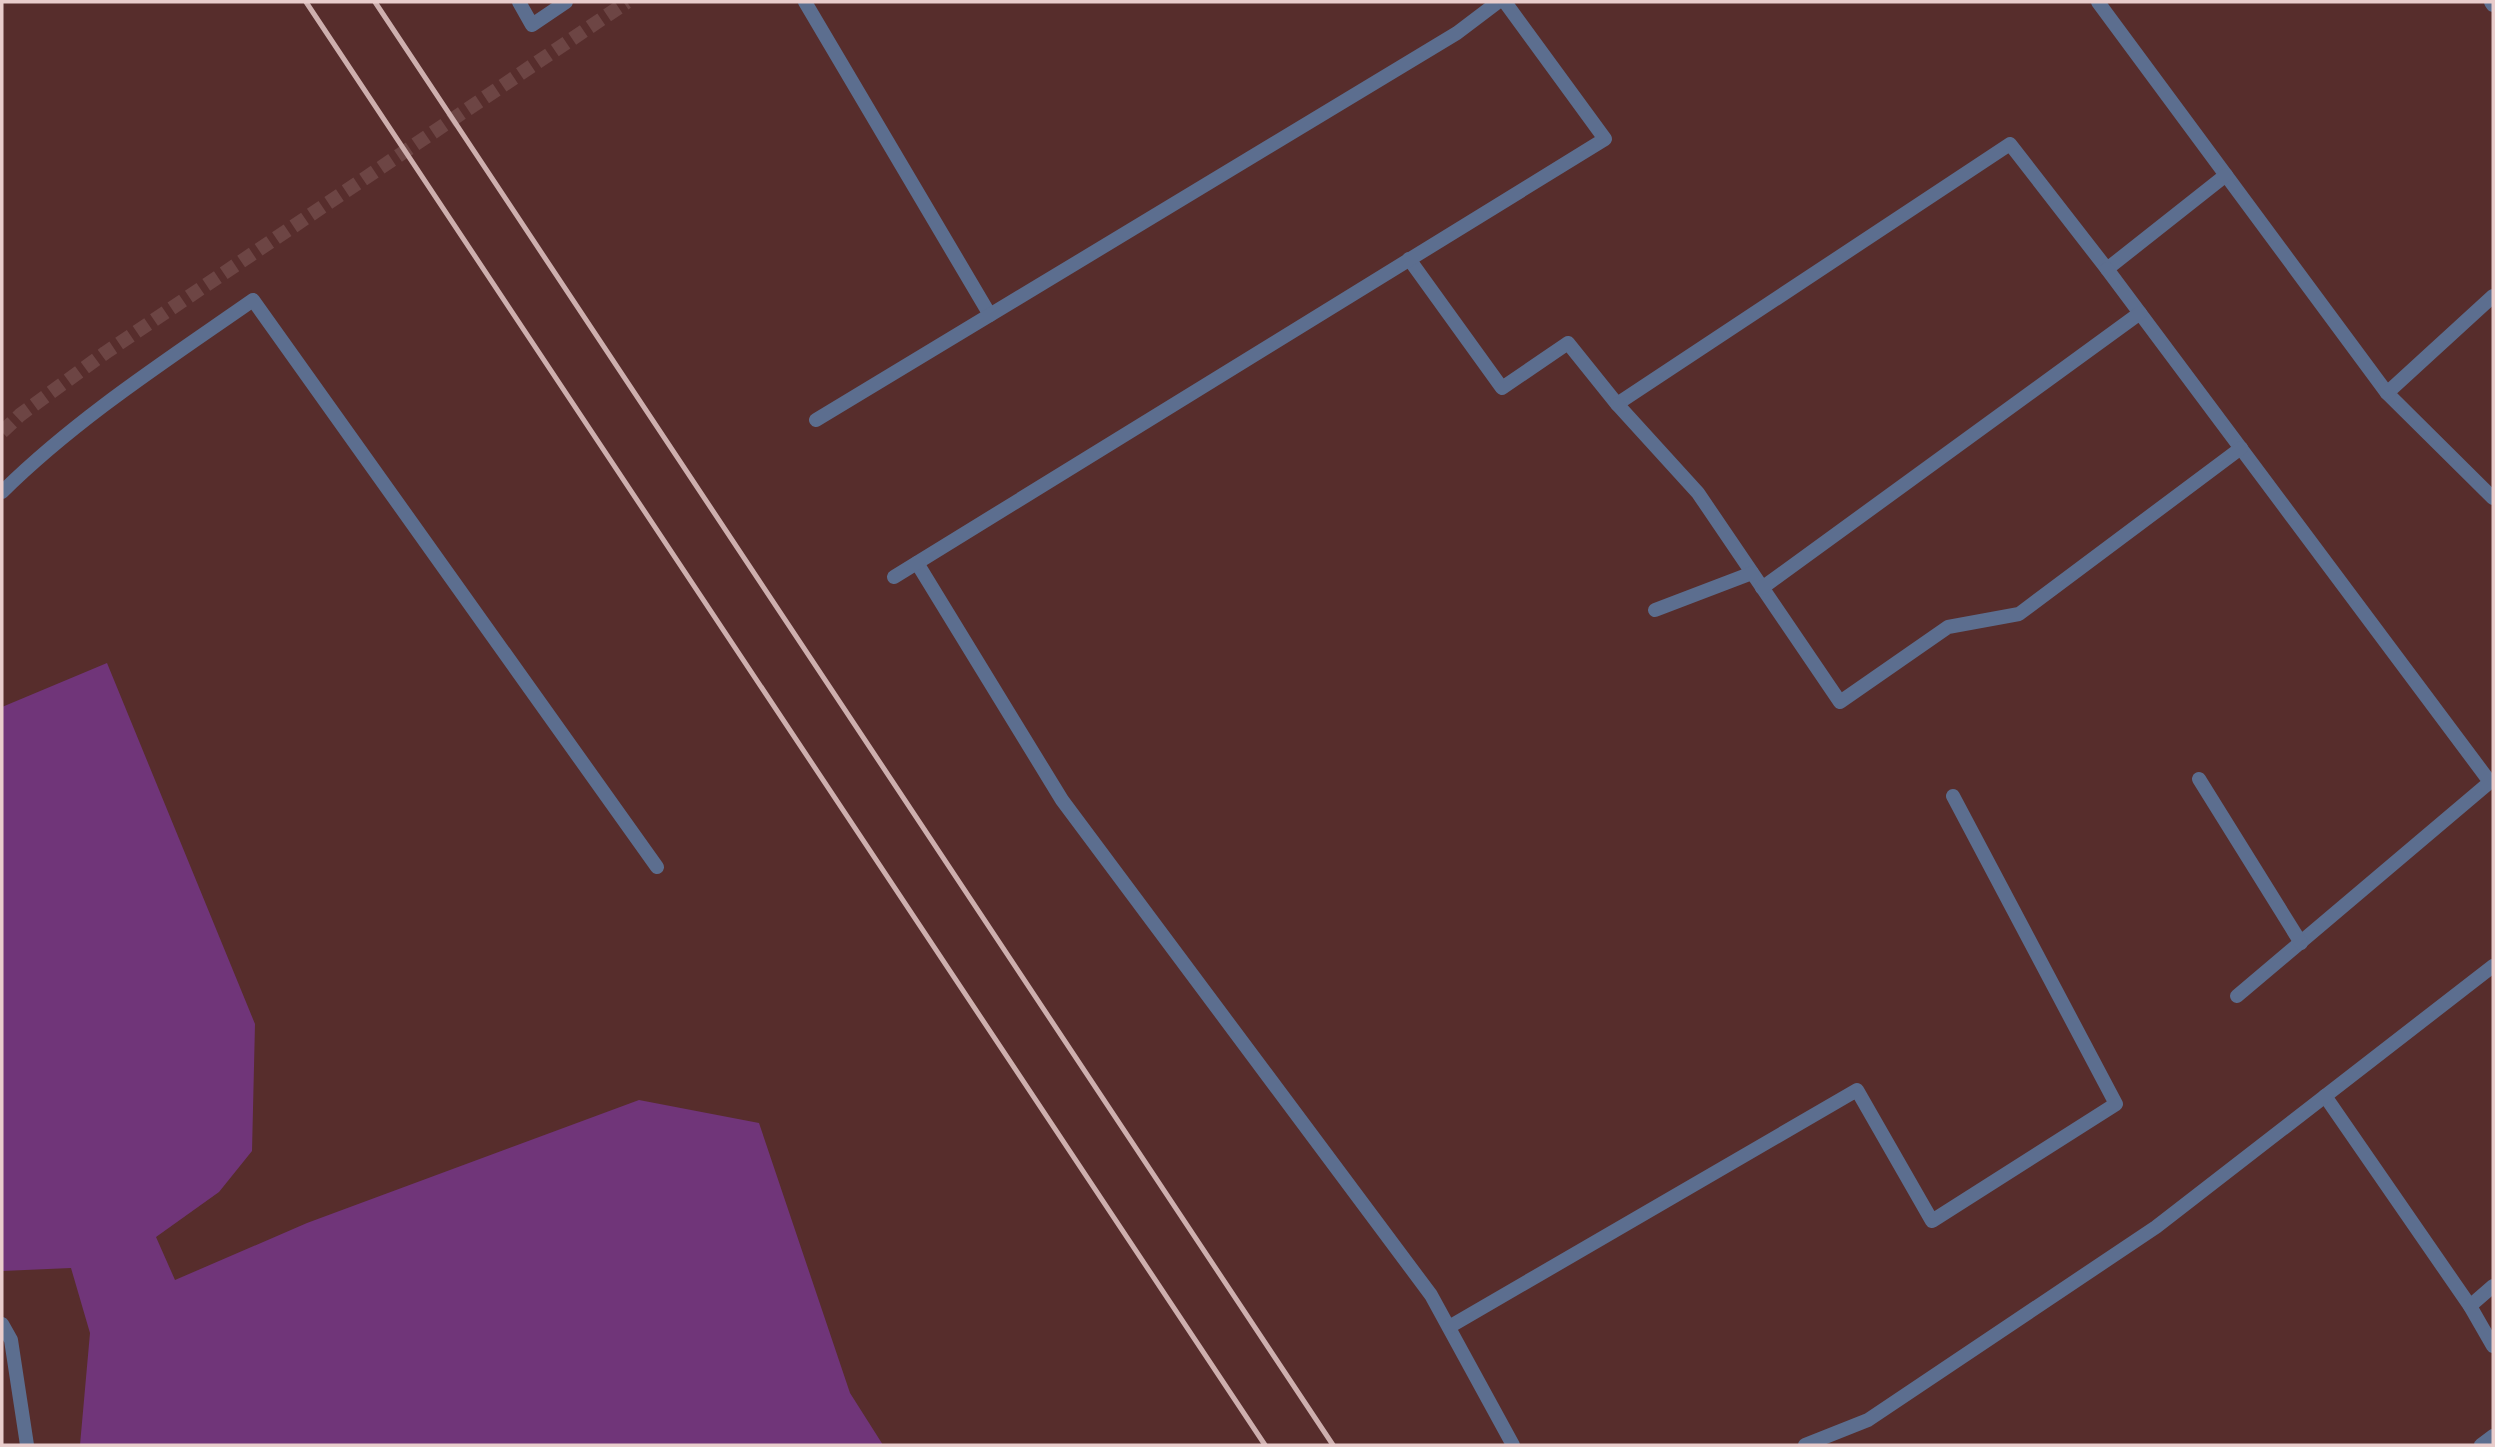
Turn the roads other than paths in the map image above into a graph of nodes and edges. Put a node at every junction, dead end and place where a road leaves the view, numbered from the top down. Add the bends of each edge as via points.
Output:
1 (519, 2) edge
2 (566, 2) edge
3 (805, 2) edge
4 (1498, 2) edge
5 (1505, 2) edge
6 (2098, 2) edge
7 (2226, 174) junction
8 (1409, 259) junction
9 (2107, 269) junction
10 (2493, 296) edge
11 (2140, 313) junction
12 (990, 315) junction
13 (2387, 393) junction
14 (1617, 404) junction
15 (816, 420) dead end
16 (2241, 448) junction
17 (2, 492) edge
18 (2493, 498) edge
19 (917, 563) junction
20 (1752, 573) junction
21 (894, 578) dead end
22 (1762, 588) junction
23 (1655, 610) dead end
24 (2199, 779) dead end
25 (1953, 796) dead end
26 (657, 867) dead end
27 (2301, 943) junction
28 (2493, 966) edge
29 (2237, 996) dead end
30 (2325, 1096) junction
31 (2493, 1286) edge
32 (2470, 1306) junction
33 (2, 1324) edge
34 (1449, 1328) junction
35 (6, 1343) edge
36 (2493, 1346) edge
37 (2493, 1436) edge
38 (27, 1445) edge
39 (1513, 1445) edge
40 (1805, 1445) edge
41 (2481, 1445) edge

1 - 2 street via 533,24
3 - 12 street
4 - 12 street via 1457,33
5 - 8 street via 1605,139
6 - 7 street
7 - 9 street
7 - 13 street
8 - 14 street via 1502,388 1568,343
8 - 19 street
9 - 11 street
9 - 14 street via 2010,144
10 - 13 street
11 - 16 street
11 - 22 street
12 - 15 street
13 - 18 street
14 - 20 street via 1698,493
16 - 22 street via 2019,614 1948,627 1840,702
16 - 27 street via 2490,782
17 - 26 street via 121,391 253,300
19 - 21 street
19 - 34 street via 1062,800 1431,1295
20 - 22 street
20 - 23 street
24 - 27 street
25 - 34 street via 2116,1104 1932,1221 1857,1090
27 - 29 street
28 - 30 street
30 - 32 street
30 - 40 street via 2156,1227 1868,1420
31 - 32 street
32 - 36 street
33 - 35 street
34 - 39 street
35 - 38 street
37 - 41 street

